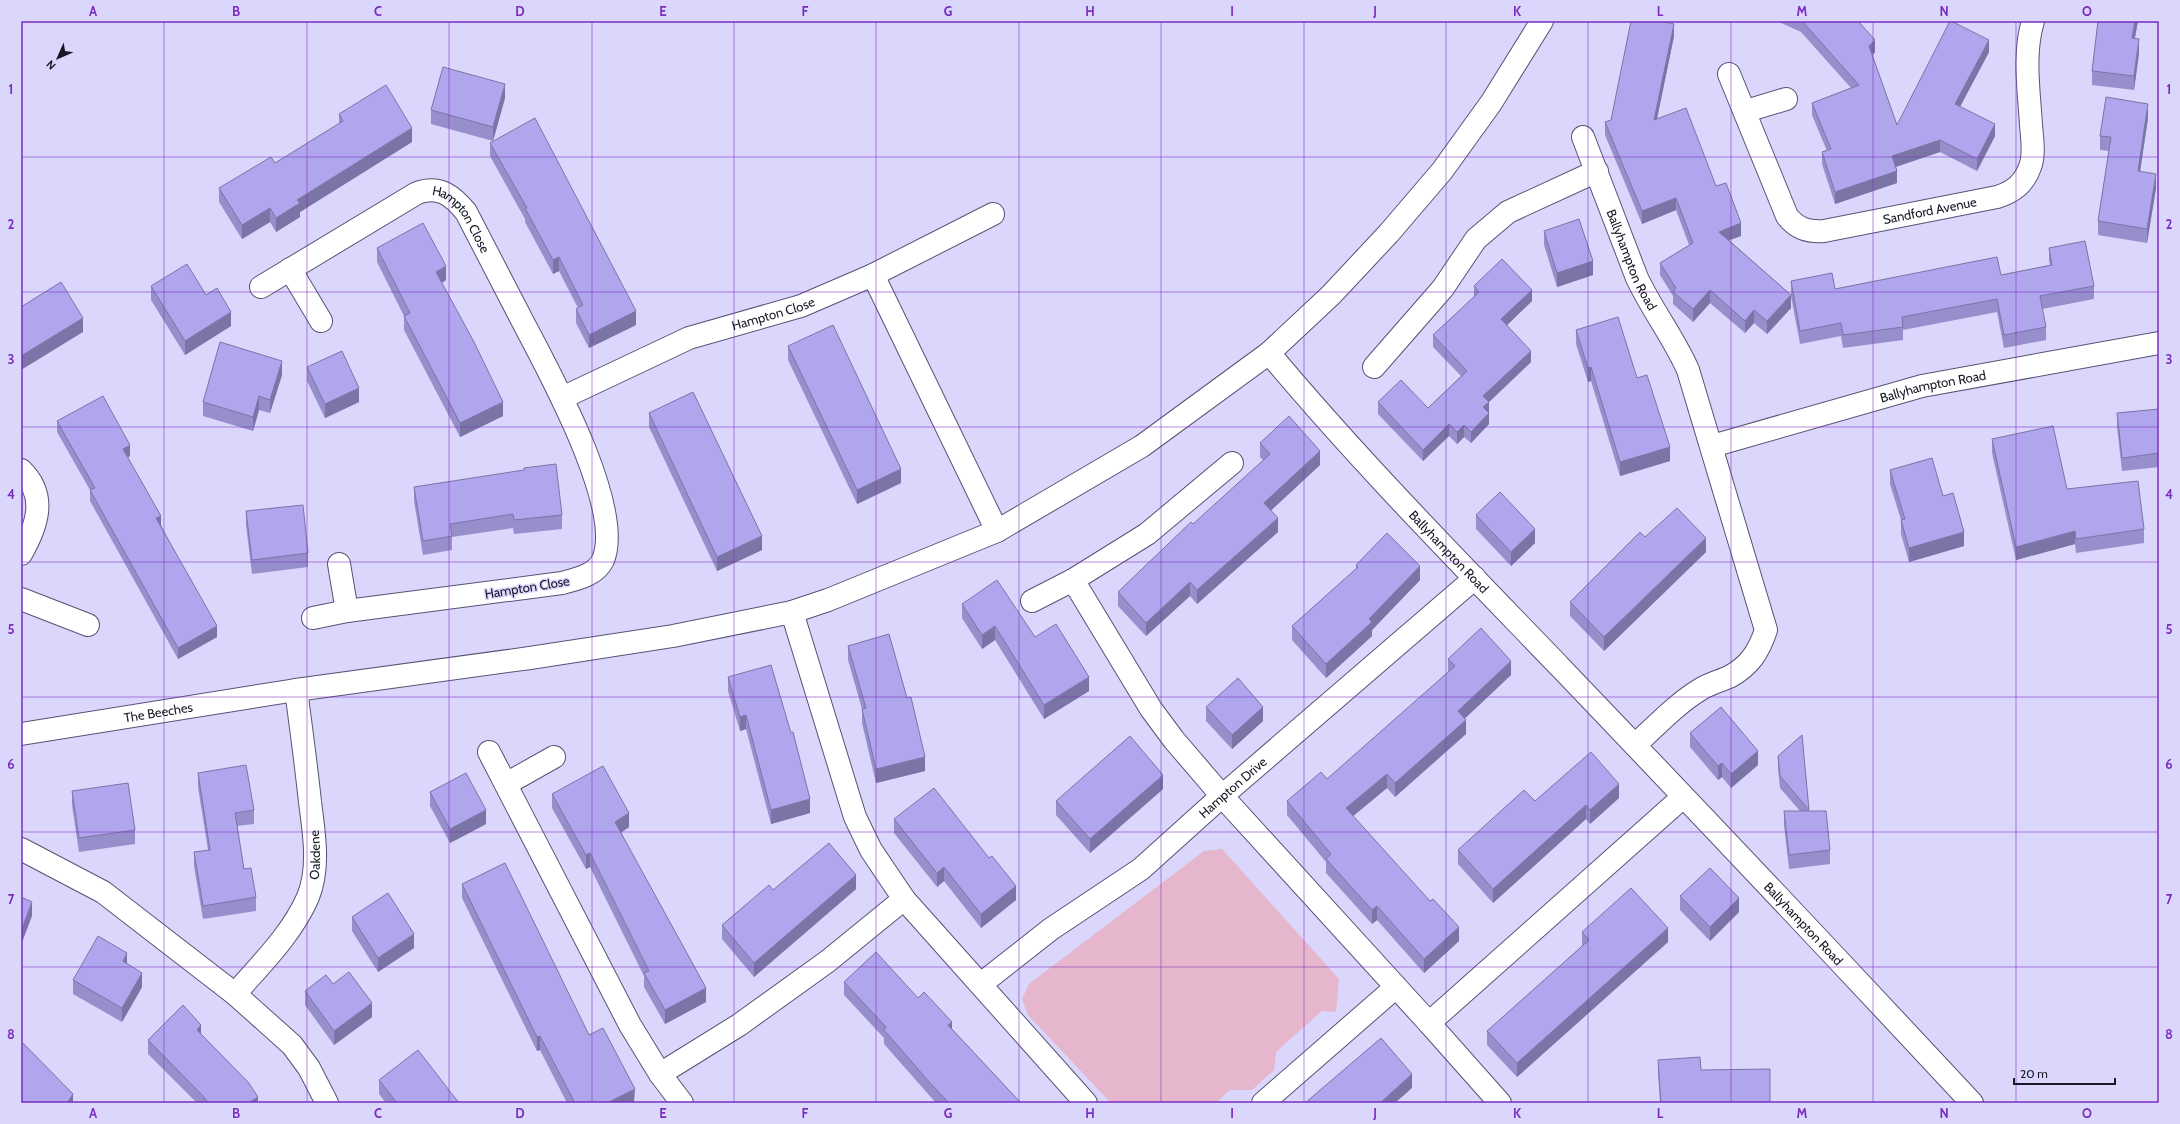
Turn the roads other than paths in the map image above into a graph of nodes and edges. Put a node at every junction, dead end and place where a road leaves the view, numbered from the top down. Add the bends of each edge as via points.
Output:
1 (1542, 21) edge
2 (2032, 21) edge
3 (1729, 74) dead end
4 (1786, 99) dead end
5 (1746, 111) junction
6 (1583, 137) dead end
7 (1597, 171) junction
8 (993, 214) dead end
9 (290, 269) junction
10 (873, 275) junction
11 (261, 287) dead end
12 (320, 321) dead end
13 (2159, 343) edge
14 (1269, 354) junction
15 (1374, 367) dead end
16 (562, 398) junction
17 (1712, 446) junction
18 (1232, 463) dead end
19 (21, 470) edge
20 (997, 531) junction
21 (21, 554) edge
22 (339, 564) dead end
23 (1475, 578) junction
24 (1073, 580) junction
25 (21, 599) edge
26 (1032, 601) dead end
27 (347, 611) junction
28 (792, 612) junction
29 (313, 618) dead end
30 (88, 625) dead end
31 (296, 690) junction
32 (21, 734) edge
33 (1635, 745) junction
34 (489, 752) dead end
35 (554, 757) dead end
36 (506, 784) junction
37 (1222, 796) junction
38 (1683, 797) junction
39 (21, 849) edge
40 (904, 899) junction
41 (981, 984) junction
42 (1396, 986) junction
43 (236, 994) junction
44 (1429, 1022) junction
45 (660, 1074) junction
46 (327, 1103) edge
47 (682, 1103) edge
48 (1086, 1103) edge
49 (1263, 1103) edge
50 (1500, 1103) edge
51 (1972, 1103) edge

1 - 14 street, The Beeches via 1491,103 1442,171 1389,233
2 - 5 street, Sandford Avenue via 2028,68 2032,161 2020,184 2011,192 1997,197 1824,231 1807,231 1795,225 1787,216
3 - 5 street, Sandford Avenue
4 - 5 street
6 - 7 street, Ballyhampton Road
7 - 15 street via 1508,212 1476,239 1443,288
7 - 17 street, Ballyhampton Road via 1637,278 1674,340 1688,370
8 - 10 street, Hampton Close
9 - 11 street, Hampton Close
9 - 12 street
9 - 16 street, Hampton Close via 416,193 431,189 442,191 456,200 466,212
10 - 16 street, Hampton Close via 782,313 689,338
10 - 20 street
13 - 17 street, Ballyhampton Road via 1922,386
14 - 20 street, The Beeches via 1142,446
14 - 23 street, Ballyhampton Road via 1299,390
16 - 27 street, Hampton Close via 590,461 602,506 606,542 603,559 595,570 583,577 562,583
17 - 33 street, Ballyhampton Road via 1766,630 1760,648 1748,664 1730,676 1702,688
18 - 24 street via 1160,525
19 - 21 street via 32,485 39,504 32,535
20 - 28 street, The Beeches via 828,600
22 - 27 street
23 - 33 street, Ballyhampton Road
23 - 37 street, Hampton Drive
24 - 26 street
24 - 37 street via 1151,709
25 - 30 street
27 - 29 street, Hampton Close
28 - 31 street, The Beeches via 665,637
28 - 40 street via 855,817 871,850
31 - 32 street, The Beeches
31 - 43 street, Oakdene via 313,826 314,876 308,898 295,922
33 - 38 street, Ballyhampton Road
34 - 36 street
35 - 36 street
36 - 45 street via 630,1025
37 - 41 street, Hampton Drive via 1141,869 1051,929
37 - 42 street
38 - 44 street
38 - 51 street, Ballyhampton Road
39 - 43 street via 103,892
40 - 41 street
40 - 45 street via 828,960 739,1025
41 - 48 street
42 - 44 street
42 - 49 street
43 - 46 street via 292,1046 309,1068
44 - 50 street
45 - 47 street

